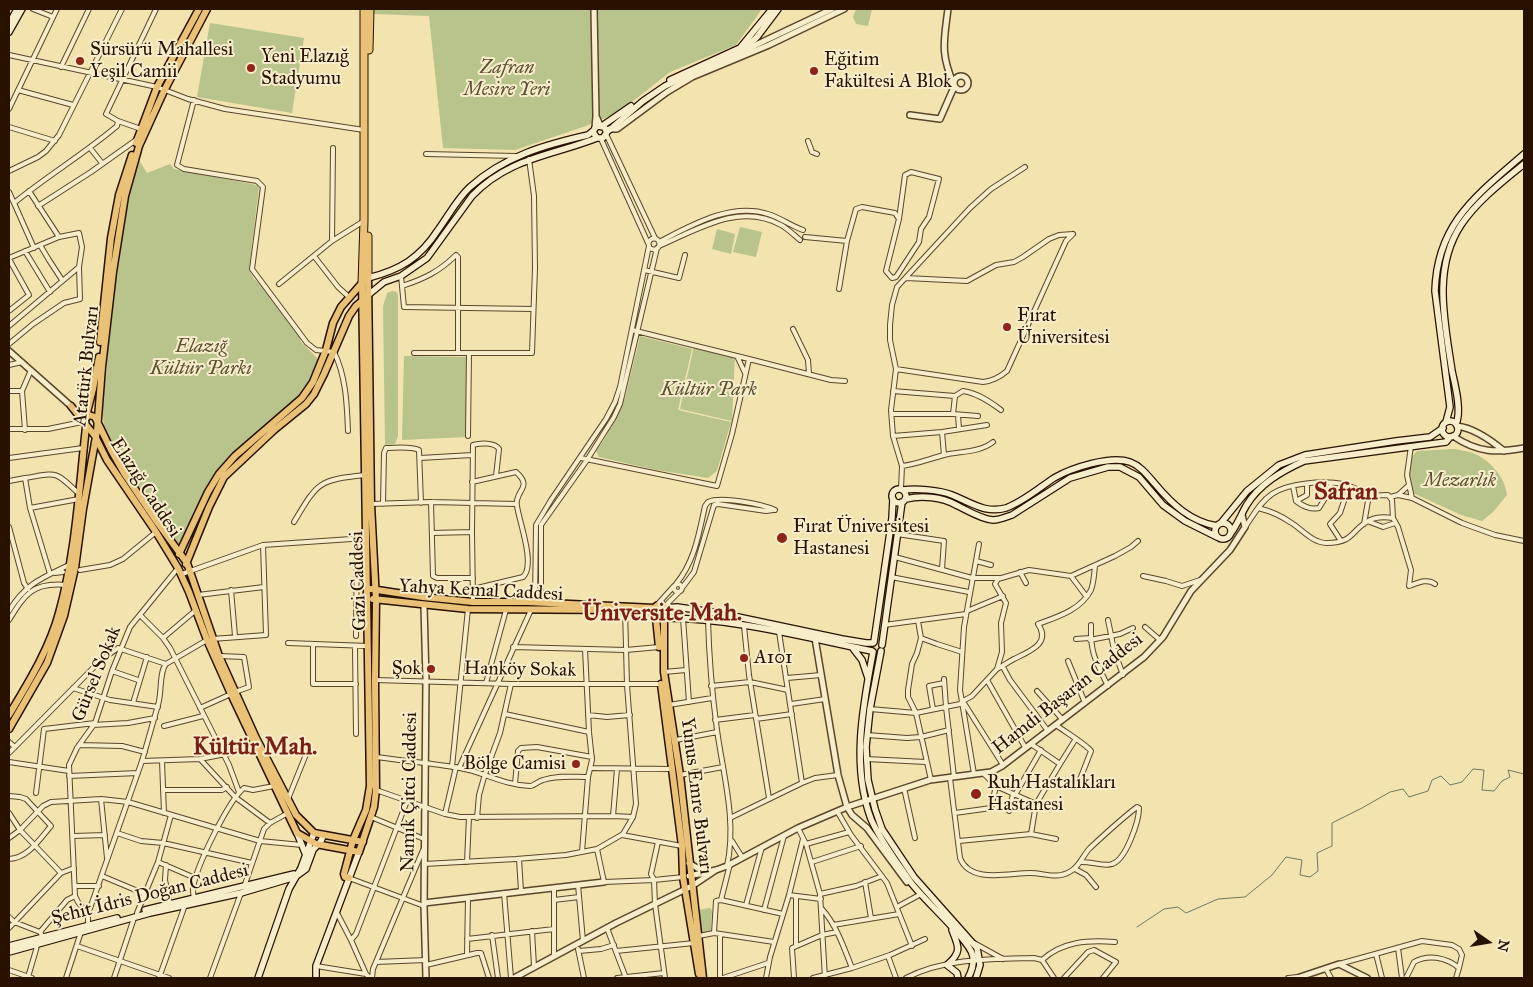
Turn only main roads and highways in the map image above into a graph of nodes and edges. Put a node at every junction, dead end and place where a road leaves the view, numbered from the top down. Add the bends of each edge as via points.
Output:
1 (17, 9) edge
2 (22, 9) edge
3 (199, 9) edge
4 (207, 9) edge
5 (364, 9) edge
6 (370, 9) edge
7 (772, 9) edge
8 (778, 9) edge
9 (9, 24) edge
10 (9, 32) edge
11 (598, 127) junction
12 (604, 135) junction
13 (1524, 154) edge
14 (1524, 164) edge
15 (365, 280) junction
16 (368, 295) junction
17 (362, 302) junction
18 (71, 406) road end
19 (85, 420) junction
20 (98, 420) junction
21 (1444, 425) junction
22 (1457, 425) junction
23 (94, 436) junction
24 (1452, 436) junction
25 (902, 489) junction
26 (893, 499) junction
27 (904, 501) junction
28 (1219, 525) junction
29 (1231, 533) junction
30 (1218, 537) junction
31 (180, 552) junction
32 (187, 563) junction
33 (180, 571) junction
34 (371, 589) junction
35 (367, 598) junction
36 (376, 600) junction
37 (655, 607) junction
38 (664, 608) junction
39 (655, 618) junction
40 (664, 618) junction
41 (209, 640) junction
42 (874, 642) junction
43 (852, 647) junction
44 (881, 648) junction
45 (873, 652) junction
46 (868, 680) junction
47 (664, 684) junction
48 (233, 693) junction
49 (9, 716) edge
50 (9, 729) edge
51 (869, 799) junction
52 (297, 832) junction
53 (314, 834) junction
54 (322, 836) junction
55 (353, 840) junction
56 (310, 841) junction
57 (363, 842) junction
58 (318, 844) junction
59 (351, 851) junction
60 (359, 852) junction
61 (306, 853) junction
62 (297, 875) junction
63 (348, 878) junction
64 (275, 883) junction
65 (289, 889) junction
66 (243, 890) junction
67 (922, 894) junction
68 (136, 915) junction
69 (952, 928) junction
70 (9, 946) edge
71 (9, 952) edge
72 (258, 978) edge
73 (316, 978) edge
74 (700, 978) edge
75 (704, 978) edge
76 (958, 978) edge
77 (968, 978) edge
78 (976, 978) edge

1 - 9 main road
2 - 10 main road
3 - 19 main road, Atatürk Bulvarı via 157,87 120,195 111,238 98,361
4 - 20 main road, Atatürk Bulvarı via 139,146 126,196 113,272
5 - 15 highway
6 - 15 highway
7 - 11 main road via 740,48 678,75
8 - 12 main road via 740,54 665,86
11 - 12 main road via 605,128
11 - 12 main road via 594,135
11 - 15 main road via 588,135 516,156 500,165 460,197 430,242 413,259 387,274
12 - 16 main road via 506,169 480,187 431,253
13 - 21 main road via 1465,209 1445,240 1439,258 1435,290 1450,407
14 - 22 main road via 1460,226 1443,271 1444,320 1456,394
15 - 16 main road, Gazi Caddesi
15 - 17 main road, Gazi Caddesi
15 - 31 main road via 341,307 313,382 302,398 219,474
16 - 17 main road
16 - 34 main road, Gazi Caddesi
17 - 32 main road via 349,316 314,394 224,477
17 - 34 main road, Gazi Caddesi via 366,538
18 - 19 main road
19 - 20 main road via 92,415
19 - 23 main road, Elazığ Caddesi
19 - 49 main road, Atatürk Bulvarı via 70,565 59,614 39,664
20 - 23 main road, Atatürk Bulvarı
20 - 31 main road via 124,473
21 - 22 main road via 1452,421
21 - 24 main road via 1444,433
21 - 28 main road via 1430,437 1305,454 1279,465 1247,491
22 - 24 main road via 1457,433
23 - 33 main road, Elazığ Caddesi
23 - 50 main road, Atatürk Bulvarı via 79,547 64,616 47,663
24 - 29 main road via 1446,442 1304,461 1287,469 1256,492
25 - 26 main road via 894,491
25 - 27 main road via 906,495
25 - 28 main road via 951,494 982,509 993,510 1019,502 1056,477 1074,470 1104,460 1123,460 1138,466 1172,504 1199,521
26 - 27 main road
26 - 42 main road
27 - 30 main road via 943,499 985,518 1001,519 1070,478 1108,467 1120,467 1139,477 1164,505 1185,521
27 - 44 main road
28 - 29 main road via 1230,526
28 - 30 main road via 1215,533
29 - 30 main road via 1226,539
31 - 32 main road
31 - 33 main road
32 - 33 main road
32 - 41 main road
33 - 41 main road, Elazığ Caddesi
34 - 35 main road, Gazi Caddesi
34 - 36 main road, Gazi Caddesi
34 - 37 main road, Yahya Kemal Caddesi via 473,602
35 - 36 main road, Yahya Kemal Caddesi
35 - 55 main road, Gazi Caddesi via 370,786 366,810
36 - 39 main road, Yahya Kemal Caddesi via 468,609 625,610
36 - 57 main road, Gazi Caddesi via 376,790
37 - 38 main road
37 - 39 main road
38 - 40 main road
38 - 42 main road via 719,613 852,641
39 - 40 main road
39 - 47 main road, Yunus Emre Bulvarı
40 - 43 main road via 708,620
40 - 47 main road, Yunus Emre Bulvarı
41 - 48 main road
41 - 48 main road
42 - 44 main road via 879,642
42 - 45 main road via 871,646
43 - 45 main road
43 - 46 main road via 862,660
44 - 45 main road via 878,653
44 - 51 main road via 867,735
45 - 46 main road
46 - 51 main road via 860,757
47 - 74 main road, Yunus Emre Bulvarı via 683,877
47 - 75 main road, Yunus Emre Bulvarı via 676,740
48 - 52 main road
48 - 53 main road via 296,815
51 - 67 main road via 872,819 880,835
52 - 56 main road
52 - 61 main road
53 - 54 main road
53 - 56 main road
54 - 55 main road
54 - 58 main road
55 - 57 main road
55 - 59 main road, Gazi Caddesi
56 - 58 main road
56 - 61 main road
57 - 60 main road, Gazi Caddesi
58 - 59 main road
58 - 62 main road via 306,869
59 - 60 main road
59 - 63 main road, Gazi Caddesi via 344,874
60 - 63 main road, Gazi Caddesi
61 - 62 main road
62 - 64 main road, Şehit İdris Doğan Caddesi
62 - 65 main road
62 - 66 main road, Şehit İdris Doğan Caddesi
63 - 73 main road, Gazi Caddesi via 316,966
64 - 65 main road
64 - 66 main road, Şehit İdris Doğan Caddesi
65 - 72 main road
66 - 68 main road, Şehit İdris Doğan Caddesi
66 - 68 main road, Şehit İdris Doğan Caddesi via 194,898
67 - 69 main road
67 - 78 main road via 974,943 980,960
68 - 70 main road, Şehit İdris Doğan Caddesi via 42,934
68 - 71 main road, Şehit İdris Doğan Caddesi
69 - 76 main road via 958,953 947,965
69 - 77 main road via 969,946 973,961

